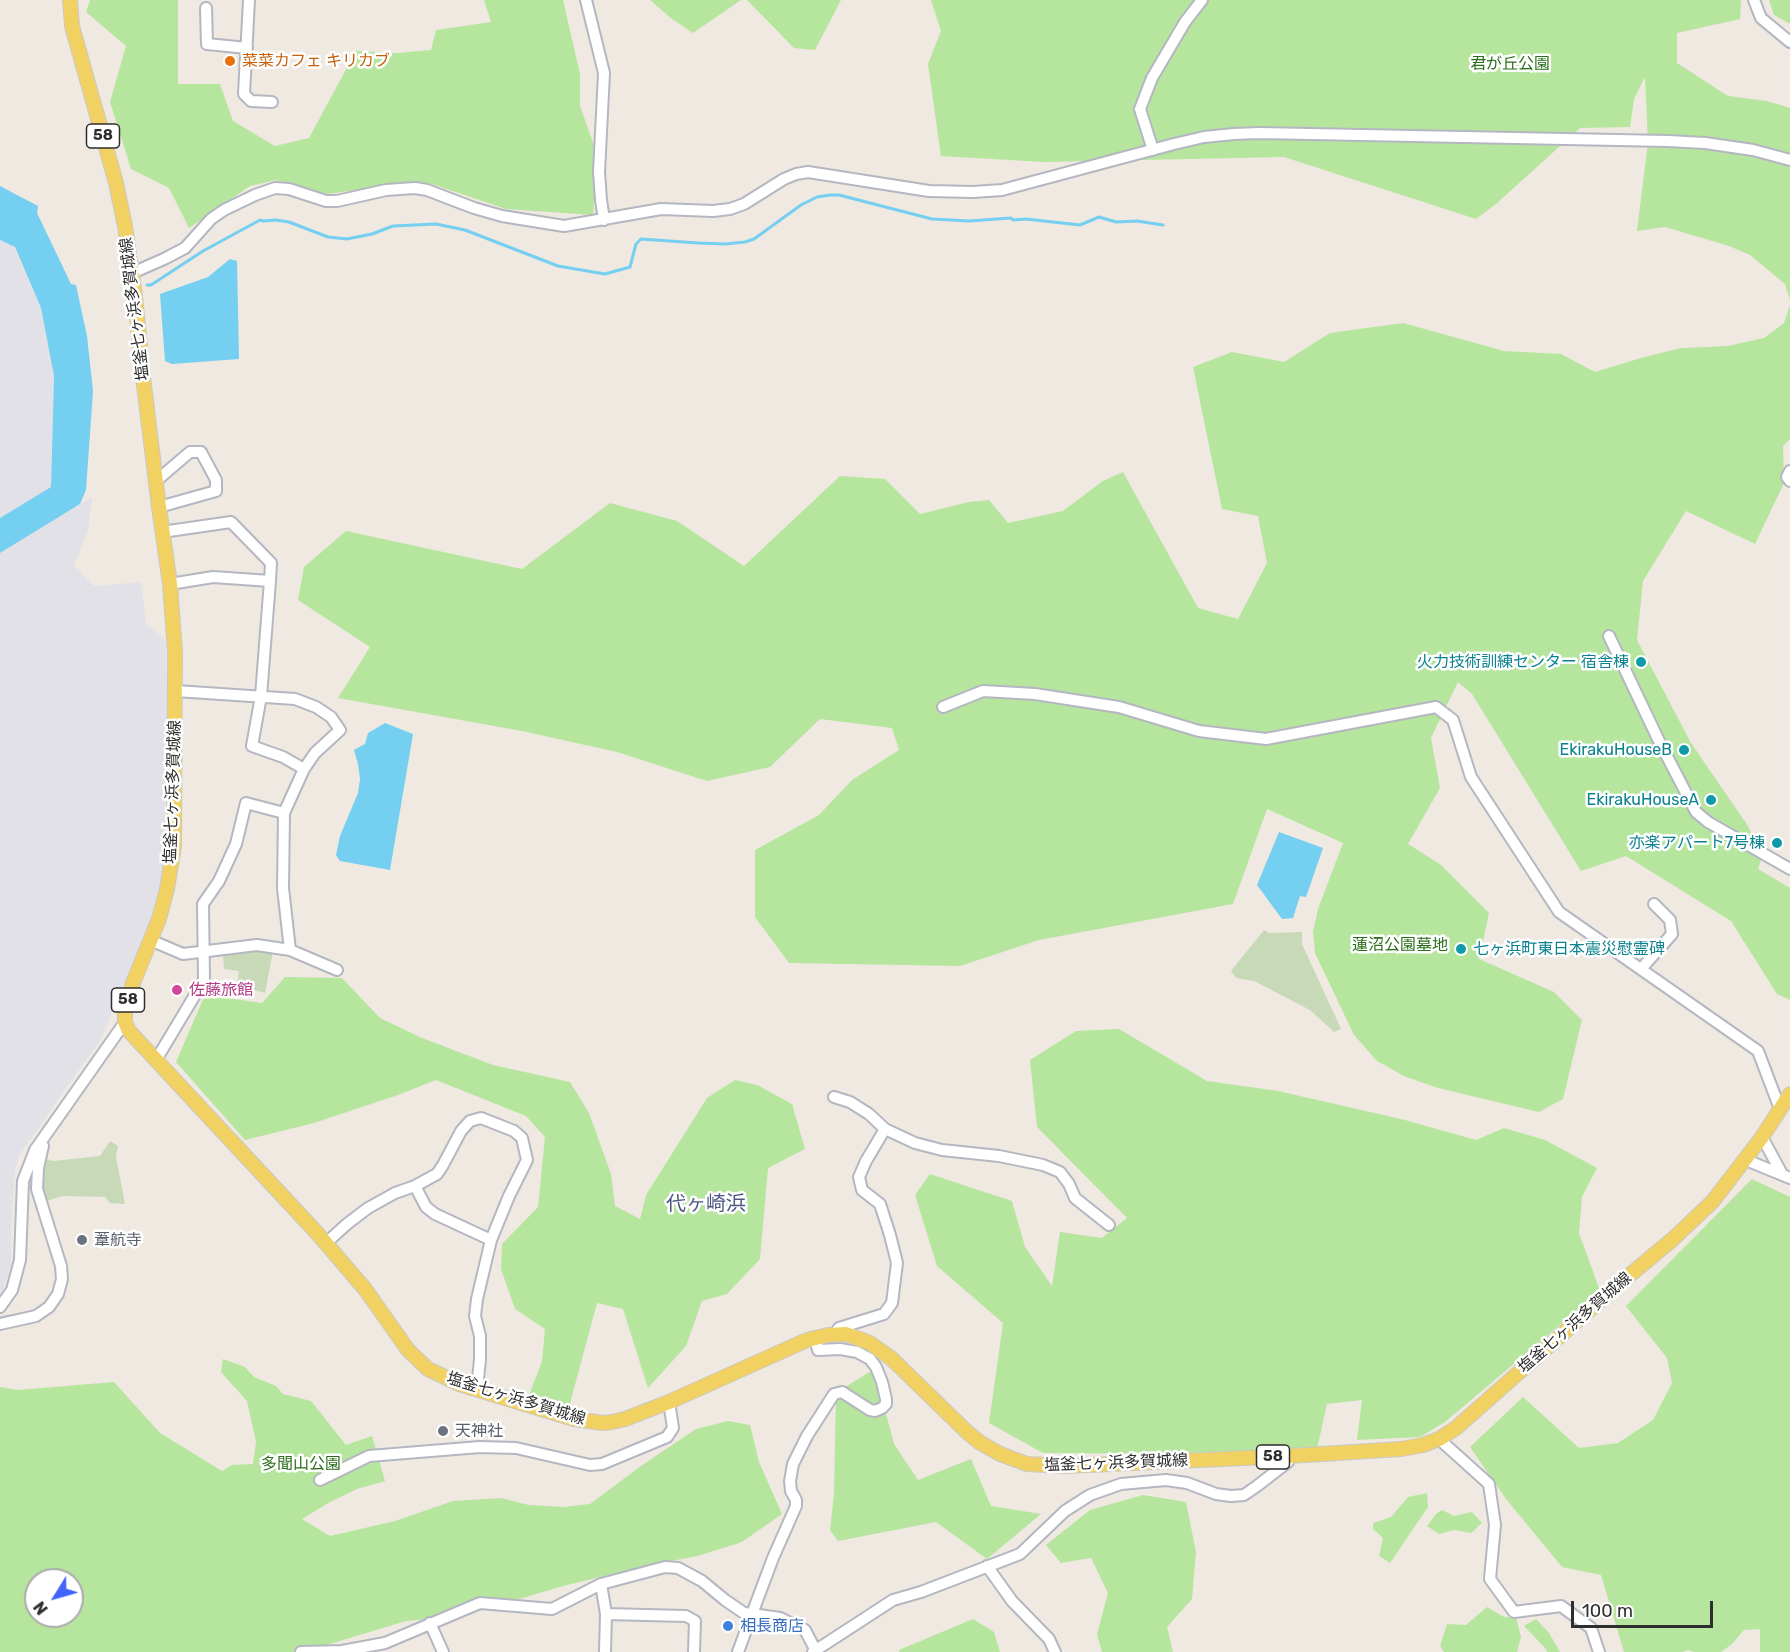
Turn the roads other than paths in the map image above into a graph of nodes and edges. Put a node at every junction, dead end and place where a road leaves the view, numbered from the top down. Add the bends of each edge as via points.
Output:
1 (70, 0) edge
2 (249, 0) edge
3 (586, 0) edge
4 (1202, 0) edge
5 (1754, 0) edge
6 (206, 8) dead end
7 (1790, 42) edge
8 (247, 48) junction
9 (272, 102) dead end
10 (1153, 150) junction
11 (1790, 160) edge
12 (604, 219) junction
13 (132, 273) junction
14 (1790, 471) edge
15 (156, 481) junction
16 (1790, 481) edge
17 (159, 507) junction
18 (162, 532) junction
19 (270, 581) junction
20 (170, 584) junction
21 (1609, 636) dead end
22 (176, 691) junction
23 (261, 696) junction
24 (943, 707) dead end
25 (304, 769) junction
26 (284, 813) junction
27 (1790, 869) edge
28 (1654, 904) dead end
29 (150, 940) junction
30 (290, 950) junction
31 (204, 952) junction
32 (1641, 969) junction
33 (337, 970) dead end
34 (125, 1022) junction
35 (156, 1060) junction
36 (1790, 1094) edge
37 (834, 1097) dead end
38 (1780, 1109) junction
39 (885, 1129) junction
40 (46, 1135) junction
41 (1762, 1137) junction
42 (1746, 1160) junction
43 (1786, 1176) edge
44 (415, 1186) junction
45 (1109, 1226) dead end
46 (491, 1240) junction
47 (326, 1243) junction
48 (0, 1307) edge
49 (0, 1324) edge
50 (834, 1335) junction
51 (814, 1338) junction
52 (477, 1389) junction
53 (669, 1402) junction
54 (1439, 1439) junction
55 (1290, 1456) junction
56 (320, 1480) dead end
57 (987, 1566) junction
58 (601, 1584) junction
59 (606, 1614) junction
60 (752, 1614) junction
61 (430, 1623) junction
62 (814, 1651) edge
63 (301, 1652) edge
64 (443, 1652) edge
65 (605, 1652) edge
66 (694, 1652) edge
67 (738, 1652) edge
68 (1055, 1652) edge
69 (1599, 1652) edge

1 - 13 main road, 塩釜七ヶ浜多賀城線 / 58 via 72,26 116,183
2 - 8 street
3 - 12 street via 604,73 599,172
4 - 10 street via 1152,78 1140,109
5 - 7 street via 1761,18
6 - 8 street via 207,45
8 - 9 street via 244,94 251,101
10 - 11 street via 1204,137 1259,133 1705,143
10 - 12 street via 991,192 928,190 808,171 784,179 730,209 661,209
12 - 13 street via 564,226 529,221 415,188 337,201 275,188 224,210 185,248
13 - 15 main road, 塩釜七ヶ浜多賀城線 / 58
14 - 16 street
15 - 17 main road, 塩釜七ヶ浜多賀城線 / 58
15 - 17 street via 190,452 201,452 216,480 216,491
17 - 18 main road, 塩釜七ヶ浜多賀城線 / 58
18 - 19 street via 231,522 271,563
18 - 20 main road, 塩釜七ヶ浜多賀城線 / 58
19 - 20 street via 213,577
19 - 23 street
20 - 22 main road, 塩釜七ヶ浜多賀城線 / 58
21 - 27 street via 1696,812
22 - 23 street
22 - 29 main road, 塩釜七ヶ浜多賀城線 / 58 via 174,846 167,889
23 - 25 street via 252,746
23 - 25 street via 295,699 316,707 331,717 340,730
24 - 32 street via 983,691 1035,694 1119,707 1199,731 1266,740 1436,707 1453,720 1471,777 1559,912
25 - 26 street
26 - 30 street via 283,888
26 - 31 street via 246,803 232,852 203,903
28 - 32 street via 1670,920 1672,934
29 - 31 street via 183,954
29 - 34 main road, 塩釜七ヶ浜多賀城線 / 58 via 125,1010
30 - 31 street via 257,945
30 - 33 street
31 - 35 street via 204,980
32 - 38 street via 1758,1051
34 - 35 main road, 塩釜七ヶ浜多賀城線 / 58
34 - 40 street
35 - 47 main road, 塩釜七ヶ浜多賀城線 / 58
36 - 38 main road, 塩釜七ヶ浜多賀城線 / 58
37 - 39 street via 850,1102
38 - 41 main road, 塩釜七ヶ浜多賀城線 / 58
39 - 45 street via 942,1150 999,1156 1060,1172 1076,1198
39 - 50 street via 859,1177 862,1190 880,1204 890,1235 897,1263 892,1303 884,1314 838,1328
40 - 48 street via 35,1150 23,1181 20,1260 12,1290
40 - 49 street via 37,1189 62,1279 49,1307 36,1316
41 - 42 main road, 塩釜七ヶ浜多賀城線 / 58
41 - 43 street
42 - 43 street
42 - 54 main road, 塩釜七ヶ浜多賀城線 / 58 via 1713,1201 1673,1239
44 - 46 street via 426,1207 435,1214
44 - 46 street via 437,1174 470,1121 481,1118 514,1131 522,1138 527,1160
44 - 47 street via 368,1208
46 - 52 street via 477,1299
47 - 52 main road, 塩釜七ヶ浜多賀城線 / 58 via 419,1361 445,1378
50 - 51 main road, 塩釜七ヶ浜多賀城線 / 58
50 - 55 main road, 塩釜七ヶ浜多賀城線 / 58 via 859,1338 881,1350 967,1432 988,1448 1017,1461 1066,1466
51 - 53 main road, 塩釜七ヶ浜多賀城線 / 58
51 - 60 street via 818,1350 840,1349 870,1359 882,1382 886,1404 875,1411 842,1392 834,1394 812,1427 793,1464 790,1481 796,1506
52 - 53 main road, 塩釜七ヶ浜多賀城線 / 58 via 574,1419 603,1423
53 - 56 street via 673,1428 667,1437 602,1464 590,1465 516,1448 480,1447 369,1456
54 - 55 main road, 塩釜七ヶ浜多賀城線 / 58 via 1401,1449
54 - 69 street via 1489,1484 1495,1525 1490,1579 1514,1612 1562,1606 1591,1628
55 - 57 street via 1288,1462 1244,1495 1216,1494 1166,1480 1106,1489 1076,1503 1020,1554
57 - 62 street via 893,1600
57 - 68 street via 1012,1601 1049,1639
58 - 59 street
58 - 60 street via 665,1567 678,1568 744,1613
58 - 61 street via 552,1609 480,1603
59 - 65 street
59 - 66 street via 686,1616 695,1621
60 - 62 street via 780,1618 805,1630
60 - 67 street
61 - 63 street via 385,1643 342,1651
61 - 64 street

